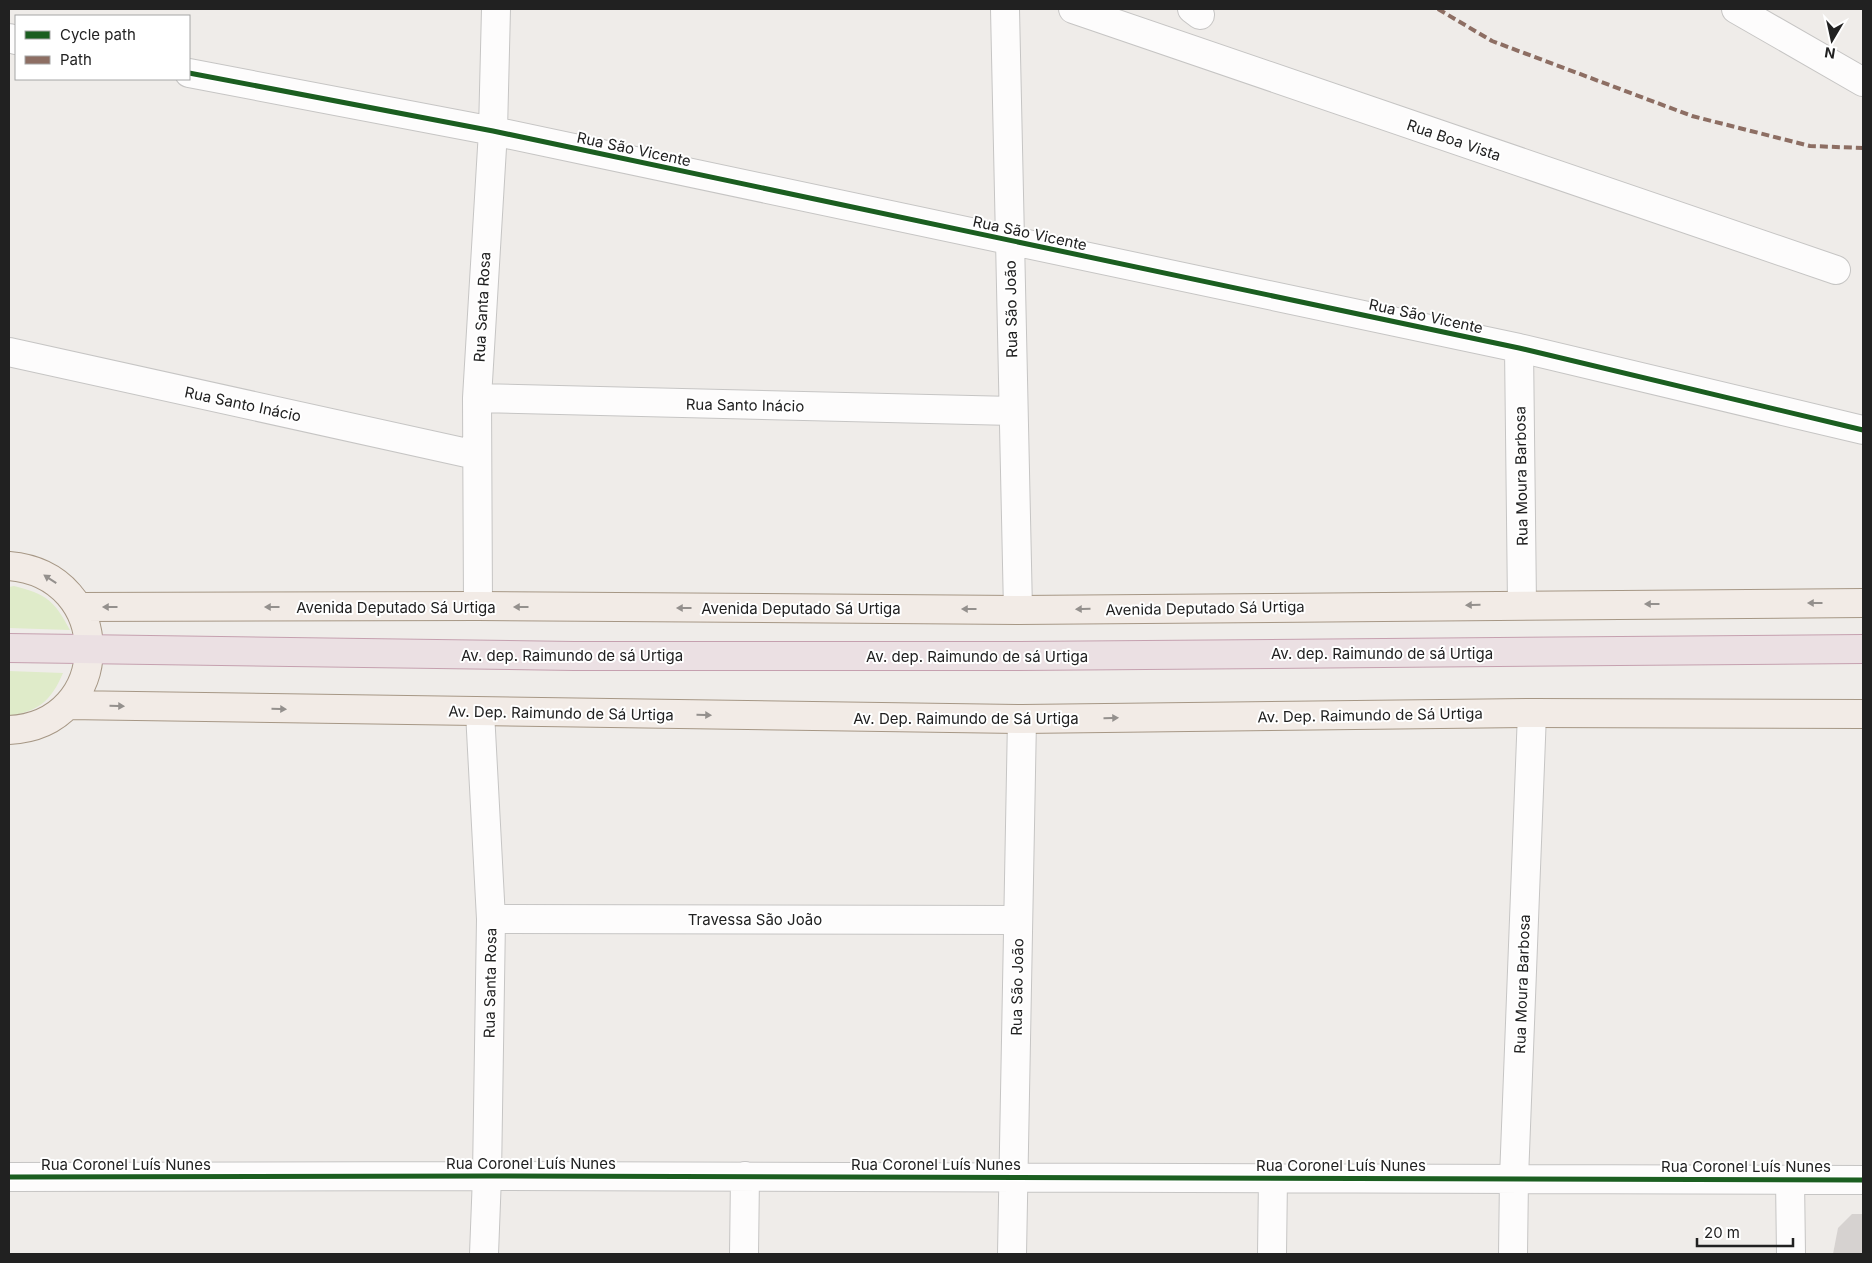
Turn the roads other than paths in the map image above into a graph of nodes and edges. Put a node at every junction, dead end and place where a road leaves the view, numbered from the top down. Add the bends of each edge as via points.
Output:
1 (496, 9) edge
2 (1005, 9) edge
3 (1073, 9) edge
4 (1736, 9) edge
5 (190, 73) edge
6 (1863, 82) edge
7 (493, 131) junction
8 (1010, 241) junction
9 (1836, 270) dead end
10 (1519, 348) junction
11 (9, 352) edge
12 (477, 398) junction
13 (1014, 411) junction
14 (1863, 430) edge
15 (476, 455) junction
16 (9, 566) edge
17 (1863, 602) edge
18 (1522, 604) junction
19 (478, 606) junction
20 (79, 607) junction
21 (1018, 610) junction
22 (9, 648) edge
23 (90, 648) junction
24 (1863, 648) edge
25 (68, 705) junction
26 (480, 712) junction
27 (1532, 713) junction
28 (1863, 714) edge
29 (1022, 719) junction
30 (9, 730) edge
31 (491, 919) junction
32 (1018, 920) junction
33 (487, 1176) junction
34 (745, 1176) junction
35 (9, 1177) edge
36 (1014, 1177) junction
37 (1273, 1178) junction
38 (1514, 1178) junction
39 (1790, 1179) junction
40 (1863, 1180) edge
41 (484, 1254) edge
42 (744, 1254) edge
43 (1012, 1254) edge
44 (1272, 1254) edge
45 (1513, 1254) edge
46 (1791, 1254) edge

1 - 7 street, Rua Santa Rosa
2 - 8 street, Rua São João
3 - 9 street, Rua Boa Vista
4 - 6 street
5 - 7 street, Rua São Vicente
7 - 8 street, Rua São Vicente
7 - 12 street, Rua Santa Rosa
8 - 10 street, Rua São Vicente
8 - 13 street, Rua São João
10 - 14 street, Rua São Vicente
10 - 18 street, Rua Moura Barbosa
11 - 15 street, Rua Santo Inácio
12 - 13 street, Rua Santo Inácio
12 - 15 street, Rua Santa Rosa
13 - 21 street, Rua São João
15 - 19 street, Rua Santa Rosa
20 -> 16 main road via 65,589 47,576
17 -> 18 main road
18 -> 21 main road, Avenida Deputado Sá Urtiga
19 -> 20 main road, Avenida Deputado Sá Urtiga
21 -> 19 main road, Avenida Deputado Sá Urtiga
20 - 23 main road via 87,627
22 - 23 highway, Av. dep. Raimundo de sá Urtiga
23 - 24 highway, Av. dep. Raimundo de sá Urtiga via 574,656 1029,656
23 - 25 main road via 88,667
25 -> 26 main road, Av. Dep. Raimundo de Sá Urtiga
25 - 30 main road via 37,725
26 -> 29 main road, Av. Dep. Raimundo de Sá Urtiga
26 - 31 street, Rua Santa Rosa
27 - 28 main road, Av. Dep. Raimundo de Sá Urtiga
29 -> 27 main road, Av. Dep. Raimundo de Sá Urtiga
27 - 38 street, Rua Moura Barbosa
29 - 32 street, Rua São João
31 - 32 street, Travessa São João
31 - 33 street, Rua Santa Rosa
32 - 36 street, Rua São João
33 - 34 street, Rua Coronel Luís Nunes
33 - 35 street, Rua Coronel Luís Nunes
33 - 41 street, Rua Santa Rosa
34 - 36 street, Rua Coronel Luís Nunes
34 - 42 street
36 - 37 street, Rua Coronel Luís Nunes
36 - 43 street, Rua São João
37 - 38 street, Rua Coronel Luís Nunes
37 - 44 street
38 - 39 street, Rua Coronel Luís Nunes
38 - 45 street, Rua Moura Barbosa
39 - 40 street, Rua Coronel Luís Nunes
39 - 46 street

